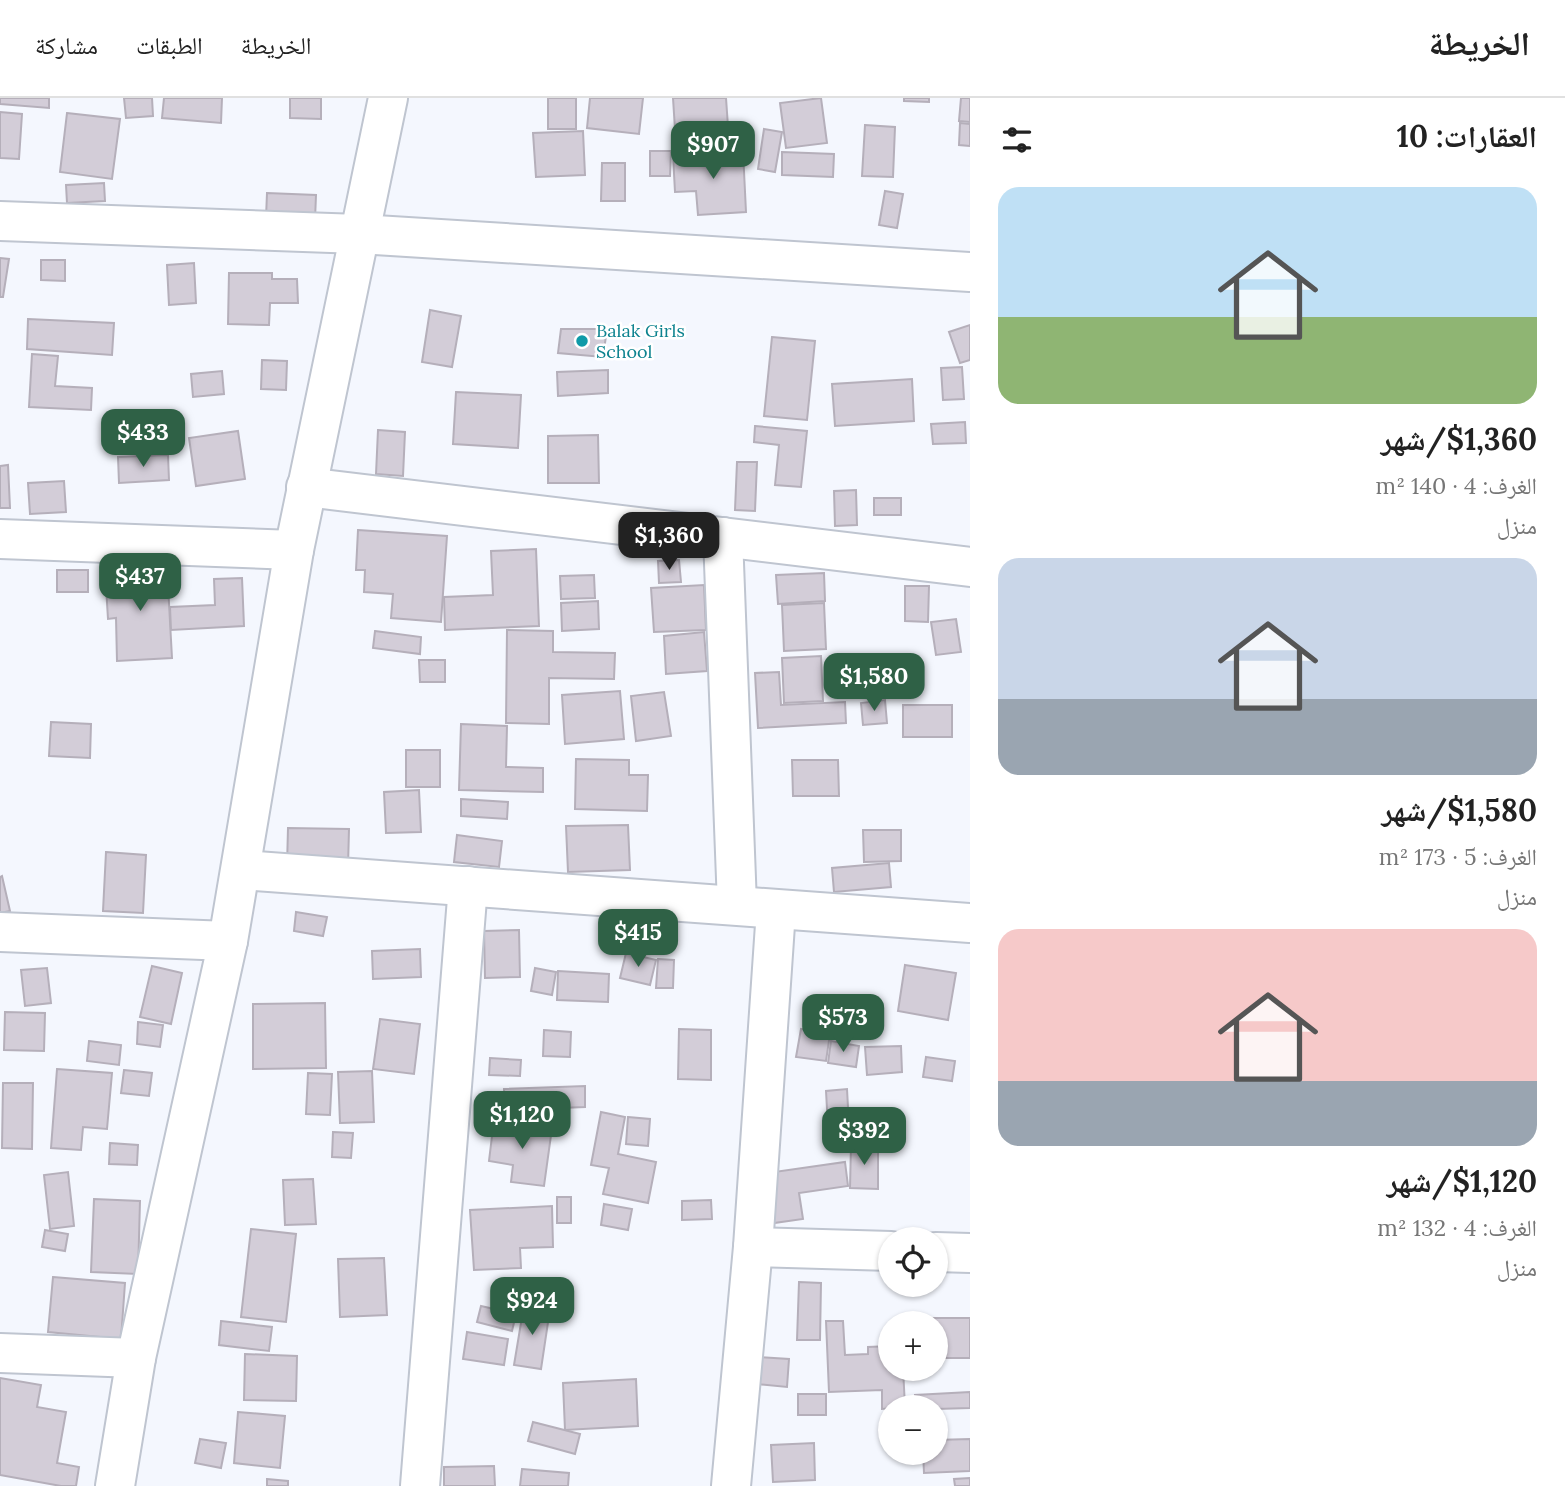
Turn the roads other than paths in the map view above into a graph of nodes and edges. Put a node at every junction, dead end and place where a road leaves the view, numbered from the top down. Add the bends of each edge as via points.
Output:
1 (388, 98) edge
2 (0, 221) edge
3 (359, 234) junction
4 (970, 272) edge
5 (306, 487) junction
6 (723, 537) junction
7 (0, 539) edge
8 (295, 550) junction
9 (970, 567) edge
10 (242, 870) junction
11 (468, 886) junction
12 (737, 905) junction
13 (776, 910) junction
14 (970, 923) edge
15 (0, 932) edge
16 (228, 941) junction
17 (752, 1247) junction
18 (878, 1251) edge
19 (948, 1252) edge
20 (970, 1253) edge
21 (0, 1353) edge
22 (136, 1358) junction
23 (115, 1486) edge
24 (420, 1486) edge
25 (731, 1486) edge

1 - 3 street
2 - 3 street
3 - 4 street
3 - 5 street
5 - 6 street
5 - 8 street
6 - 9 street
6 - 12 street
7 - 8 street
8 - 10 street
10 - 11 street
10 - 16 street
11 - 12 street
11 - 24 street
12 - 13 street
13 - 14 street
13 - 17 street
15 - 16 street
16 - 22 street
17 - 18 street
17 - 25 street
19 - 20 street
21 - 22 street
22 - 23 street

